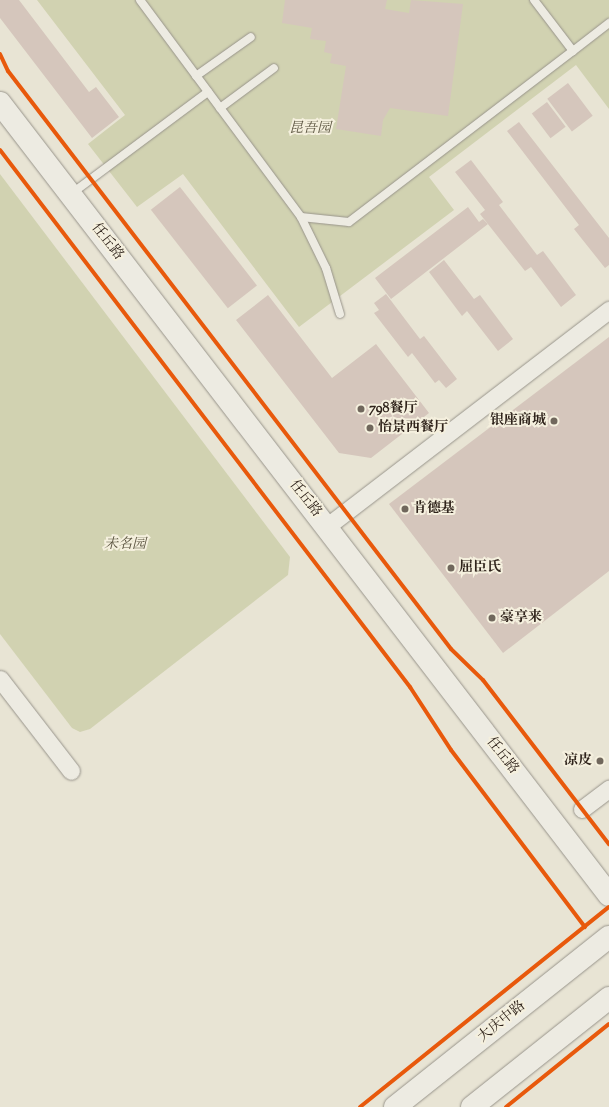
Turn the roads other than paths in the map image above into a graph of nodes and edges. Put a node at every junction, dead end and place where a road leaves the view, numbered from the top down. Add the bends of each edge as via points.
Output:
1 (140, 0) edge
2 (534, 0) edge
3 (609, 23) edge
4 (251, 37) dead end
5 (573, 51) junction
6 (274, 68) dead end
7 (196, 76) junction
8 (208, 92) junction
9 (0, 103) edge
10 (220, 108) junction
11 (71, 195) junction
12 (301, 217) junction
13 (609, 310) edge
14 (340, 314) dead end
15 (326, 527) junction
16 (0, 679) edge
17 (71, 771) dead end
18 (609, 789) edge
19 (582, 809) dead end
20 (609, 895) edge
21 (609, 937) edge
22 (609, 998) edge
23 (395, 1107) edge
24 (472, 1107) edge

1 - 7 lane
2 - 5 lane
3 - 5 lane
4 - 7 lane
5 - 12 lane via 348,222
6 - 10 lane
7 - 8 lane
8 - 10 lane
8 - 11 lane
9 - 11 street, 任丘路
10 - 12 lane
11 - 15 street, 任丘路
12 - 14 lane via 326,268
13 - 15 street
15 - 20 street, 任丘路
16 - 17 street
18 - 19 street
21 - 23 street, 大庆中路
22 - 24 street

